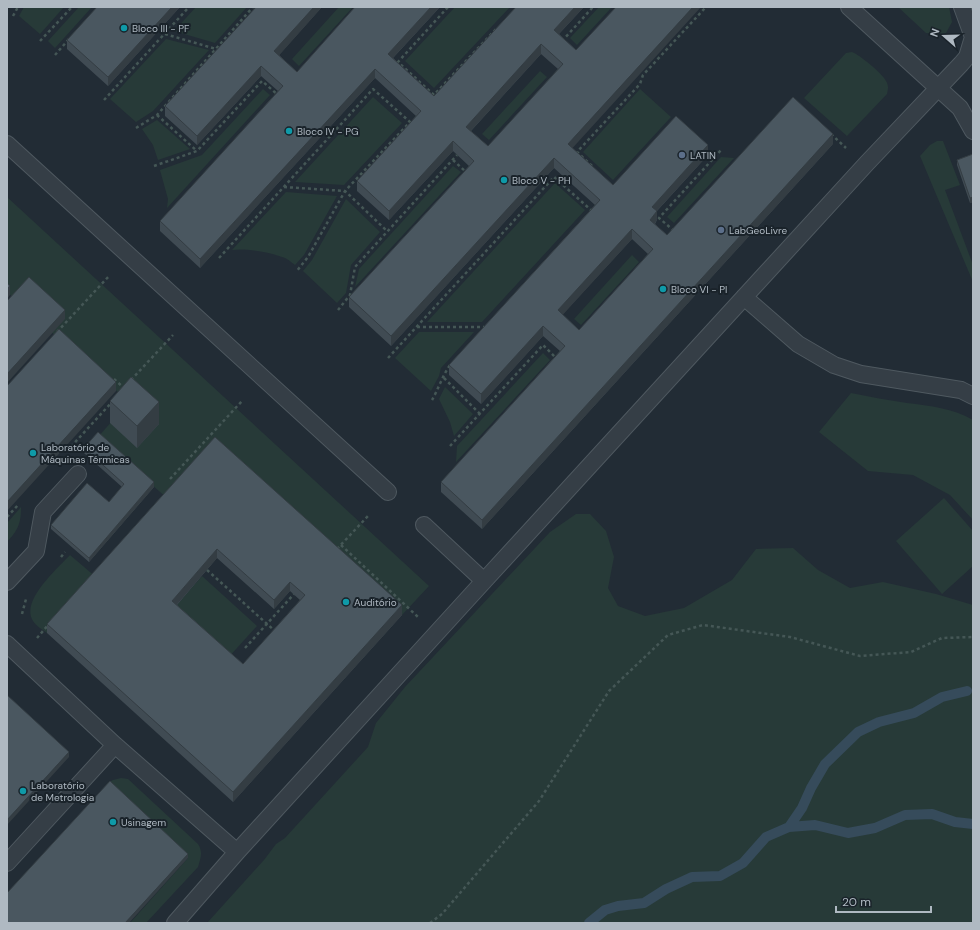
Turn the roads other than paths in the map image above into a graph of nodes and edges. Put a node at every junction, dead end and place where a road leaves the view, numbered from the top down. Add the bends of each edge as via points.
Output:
1 (849, 7) edge
2 (962, 7) edge
3 (939, 88) junction
4 (973, 130) edge
5 (7, 144) edge
6 (744, 298) junction
7 (973, 396) edge
8 (78, 474) dead end
9 (388, 492) dead end
10 (424, 525) dead end
11 (484, 581) junction
12 (7, 582) edge
13 (7, 644) edge
14 (115, 745) junction
15 (237, 852) junction
16 (7, 863) edge
17 (175, 923) edge

1 - 3 lane
2 - 3 lane via 973,37 967,56
3 - 4 lane via 960,108
3 - 6 lane
5 - 9 lane
6 - 7 lane via 798,344 834,365 861,374 961,390
6 - 11 lane
8 - 12 lane via 44,512 36,551
10 - 11 lane
11 - 15 lane
13 - 14 lane
14 - 15 lane
14 - 16 lane
15 - 17 lane

